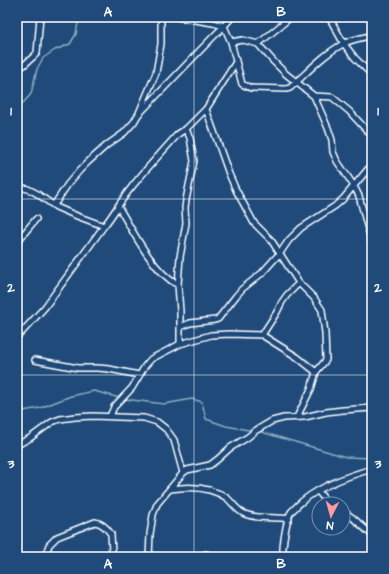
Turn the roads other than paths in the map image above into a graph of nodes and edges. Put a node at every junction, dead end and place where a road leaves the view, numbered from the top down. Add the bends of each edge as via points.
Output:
1 (40, 17) edge
2 (161, 17) edge
3 (177, 17) edge
4 (232, 17) edge
5 (291, 17) edge
6 (328, 17) edge
7 (224, 26) junction
8 (372, 36) edge
9 (231, 42) junction
10 (258, 44) junction
11 (344, 44) junction
12 (236, 62) junction
13 (17, 69) edge
14 (372, 75) edge
15 (297, 82) junction
16 (314, 96) junction
17 (206, 109) junction
18 (138, 115) junction
19 (186, 129) junction
20 (372, 136) edge
21 (372, 165) edge
22 (17, 186) edge
23 (354, 186) junction
24 (54, 205) junction
25 (118, 206) junction
26 (36, 219) dead end
27 (104, 226) junction
28 (17, 242) edge
29 (372, 244) edge
30 (280, 252) junction
31 (299, 283) junction
32 (178, 285) junction
33 (180, 327) junction
34 (262, 335) junction
35 (17, 337) edge
36 (180, 344) junction
37 (34, 360) dead end
38 (316, 372) junction
39 (139, 375) junction
40 (372, 408) edge
41 (110, 416) junction
42 (297, 417) junction
43 (17, 445) edge
44 (372, 469) edge
45 (183, 472) junction
46 (170, 489) junction
47 (318, 491) junction
48 (322, 496) edge
49 (351, 517) edge
50 (289, 519) junction
51 (372, 535) edge
52 (44, 557) edge
53 (114, 557) edge
54 (149, 557) edge
55 (197, 557) edge
56 (217, 557) edge
57 (283, 557) edge

1 - 13 street via 37,53
2 - 18 street via 161,44 156,74
3 - 7 street
4 - 7 street
5 - 10 street
6 - 11 street
7 - 9 street
7 - 18 street
8 - 11 street
9 - 10 street via 243,40
9 - 12 street
10 - 15 street
11 - 14 street
11 - 15 street via 319,61
12 - 15 street via 242,84 251,88 286,89
12 - 17 street
15 - 16 street
16 - 20 street via 332,97
16 - 23 street via 328,128 337,161
17 - 19 street
17 - 30 street via 236,190 254,223
18 - 24 street via 124,133 80,170
19 - 25 street via 178,134 142,174
19 - 32 street via 194,161 186,200 186,223
21 - 23 street
22 - 24 street via 36,193
23 - 29 street
23 - 30 street via 335,206 301,228
24 - 27 street
25 - 27 street
25 - 32 street via 146,252 170,281
26 - 28 street
27 - 35 street via 45,307
30 - 31 street
30 - 33 street via 262,273 239,292 218,319
31 - 34 street via 282,302
31 - 38 street via 322,310 326,360
32 - 33 street
33 - 36 street
34 - 36 street via 211,335
34 - 38 street
36 - 39 street via 151,359
37 - 39 street
38 - 42 street via 311,389
39 - 41 street
40 - 42 street
41 - 43 street via 60,419
41 - 45 street via 144,418 157,422 174,440
42 - 45 street via 272,421 230,448 210,465
44 - 47 street
45 - 46 street
46 - 50 street via 204,488 217,492 244,514 261,518
46 - 54 street via 157,504 153,515
47 - 48 street
47 - 50 street via 298,505 291,512
49 - 51 street
50 - 57 street via 283,543
52 - 53 street via 49,545 57,538 95,522 103,525 111,534
55 - 56 street via 206,554

